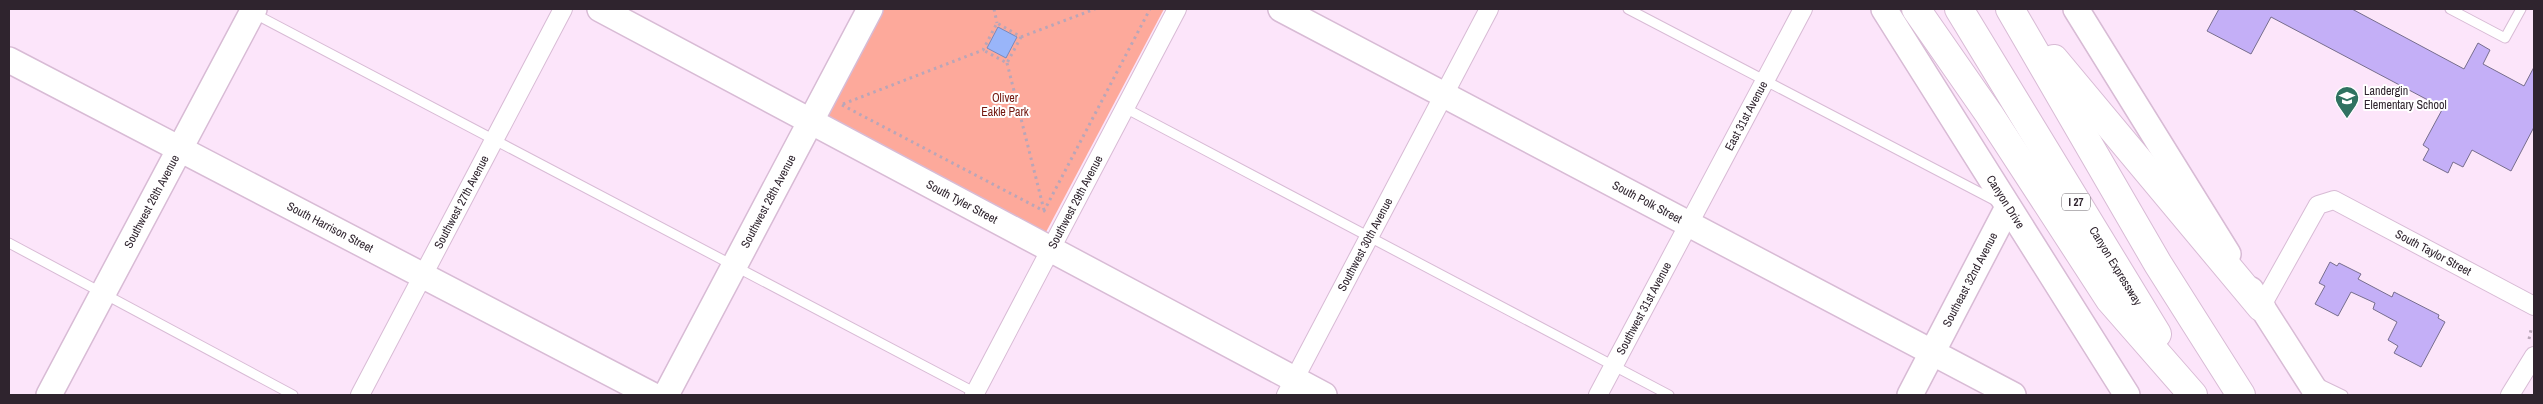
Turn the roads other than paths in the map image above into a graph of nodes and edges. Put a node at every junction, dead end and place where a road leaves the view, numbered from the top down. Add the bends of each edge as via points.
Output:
1 (563, 9) edge
2 (600, 9) edge
3 (870, 9) edge
4 (1177, 9) edge
5 (1281, 9) edge
6 (1489, 9) edge
7 (1628, 9) edge
8 (1803, 9) edge
9 (1884, 9) edge
10 (1916, 9) edge
11 (1959, 9) edge
12 (2011, 9) edge
13 (2076, 9) edge
14 (2450, 9) edge
15 (2521, 9) edge
16 (250, 10) edge
17 (9, 60) edge
18 (1765, 81) junction
19 (1444, 95) junction
20 (1125, 108) junction
21 (810, 121) junction
22 (494, 140) junction
23 (178, 149) junction
24 (2008, 207) junction
25 (1690, 223) junction
26 (1369, 237) junction
27 (9, 243) edge
28 (1051, 249) junction
29 (734, 266) junction
30 (424, 275) junction
31 (103, 292) junction
32 (2534, 306) edge
33 (2262, 307) junction
34 (1932, 353) junction
35 (2534, 356) edge
36 (1613, 366) junction
37 (2312, 386) edge
38 (1290, 387) edge
39 (977, 394) edge
40 (49, 395) edge
41 (292, 395) edge
42 (360, 395) edge
43 (652, 395) edge
44 (666, 395) edge
45 (1324, 395) edge
46 (1598, 395) edge
47 (1669, 395) edge
48 (1910, 395) edge
49 (2013, 395) edge
50 (2127, 395) edge
51 (2193, 395) edge
52 (2241, 395) edge
53 (2343, 395) edge
54 (2510, 395) edge

1 - 22 street, Southwest 27th Avenue
2 - 21 main road, South Tyler Street
3 - 21 main road, Southwest 28th Avenue
4 - 20 street, Southwest 29th Avenue
5 - 19 main road, South Polk Street
6 - 19 street, Southwest 30th Avenue
7 - 18 lane
8 - 18 street, East 31st Avenue
9 - 24 main road, Canyon Drive
10 - 51 highway via 2110,300
11 - 51 highway, Canyon Expressway / I 27
12 - 33 highway
12 - 52 highway via 2158,264
13 - 33 main road
14 - 15 lane via 2505,38
16 - 22 lane
16 - 23 main road, Southwest 26th Avenue
17 - 23 main road, South Harrison Street
18 - 24 lane
18 - 25 street, East 31st Avenue
19 - 25 main road, South Polk Street
19 - 26 street, Southwest 30th Avenue
20 - 26 lane
20 - 28 street, Southwest 29th Avenue
21 - 28 main road, South Tyler Street
21 - 29 main road, Southwest 28th Avenue
22 - 29 lane
22 - 30 street, Southwest 27th Avenue
23 - 30 main road, South Harrison Street
23 - 31 main road, Southwest 26th Avenue
24 - 34 main road, Southeast 32nd Avenue
24 - 50 main road, Canyon Drive
25 - 34 main road, South Polk Street
25 - 36 street, Southwest 31st Avenue
26 - 36 lane
26 - 38 street, Southwest 30th Avenue
27 - 31 lane
28 - 38 main road, South Tyler Street
28 - 39 street, Southwest 29th Avenue
29 - 39 lane
29 - 44 main road, Southwest 28th Avenue
30 - 42 street, Southwest 27th Avenue
30 - 43 main road, South Harrison Street
31 - 40 main road, Southwest 26th Avenue
31 - 41 lane
32 - 33 street, South Taylor Street via 2334,200 2318,205
33 - 37 main road
34 - 48 main road, Southeast 32nd Avenue
34 - 49 main road, South Polk Street
35 - 54 street
36 - 46 street, Southwest 31st Avenue
36 - 47 lane
37 - 53 lane
38 - 45 main road, South Tyler Street

